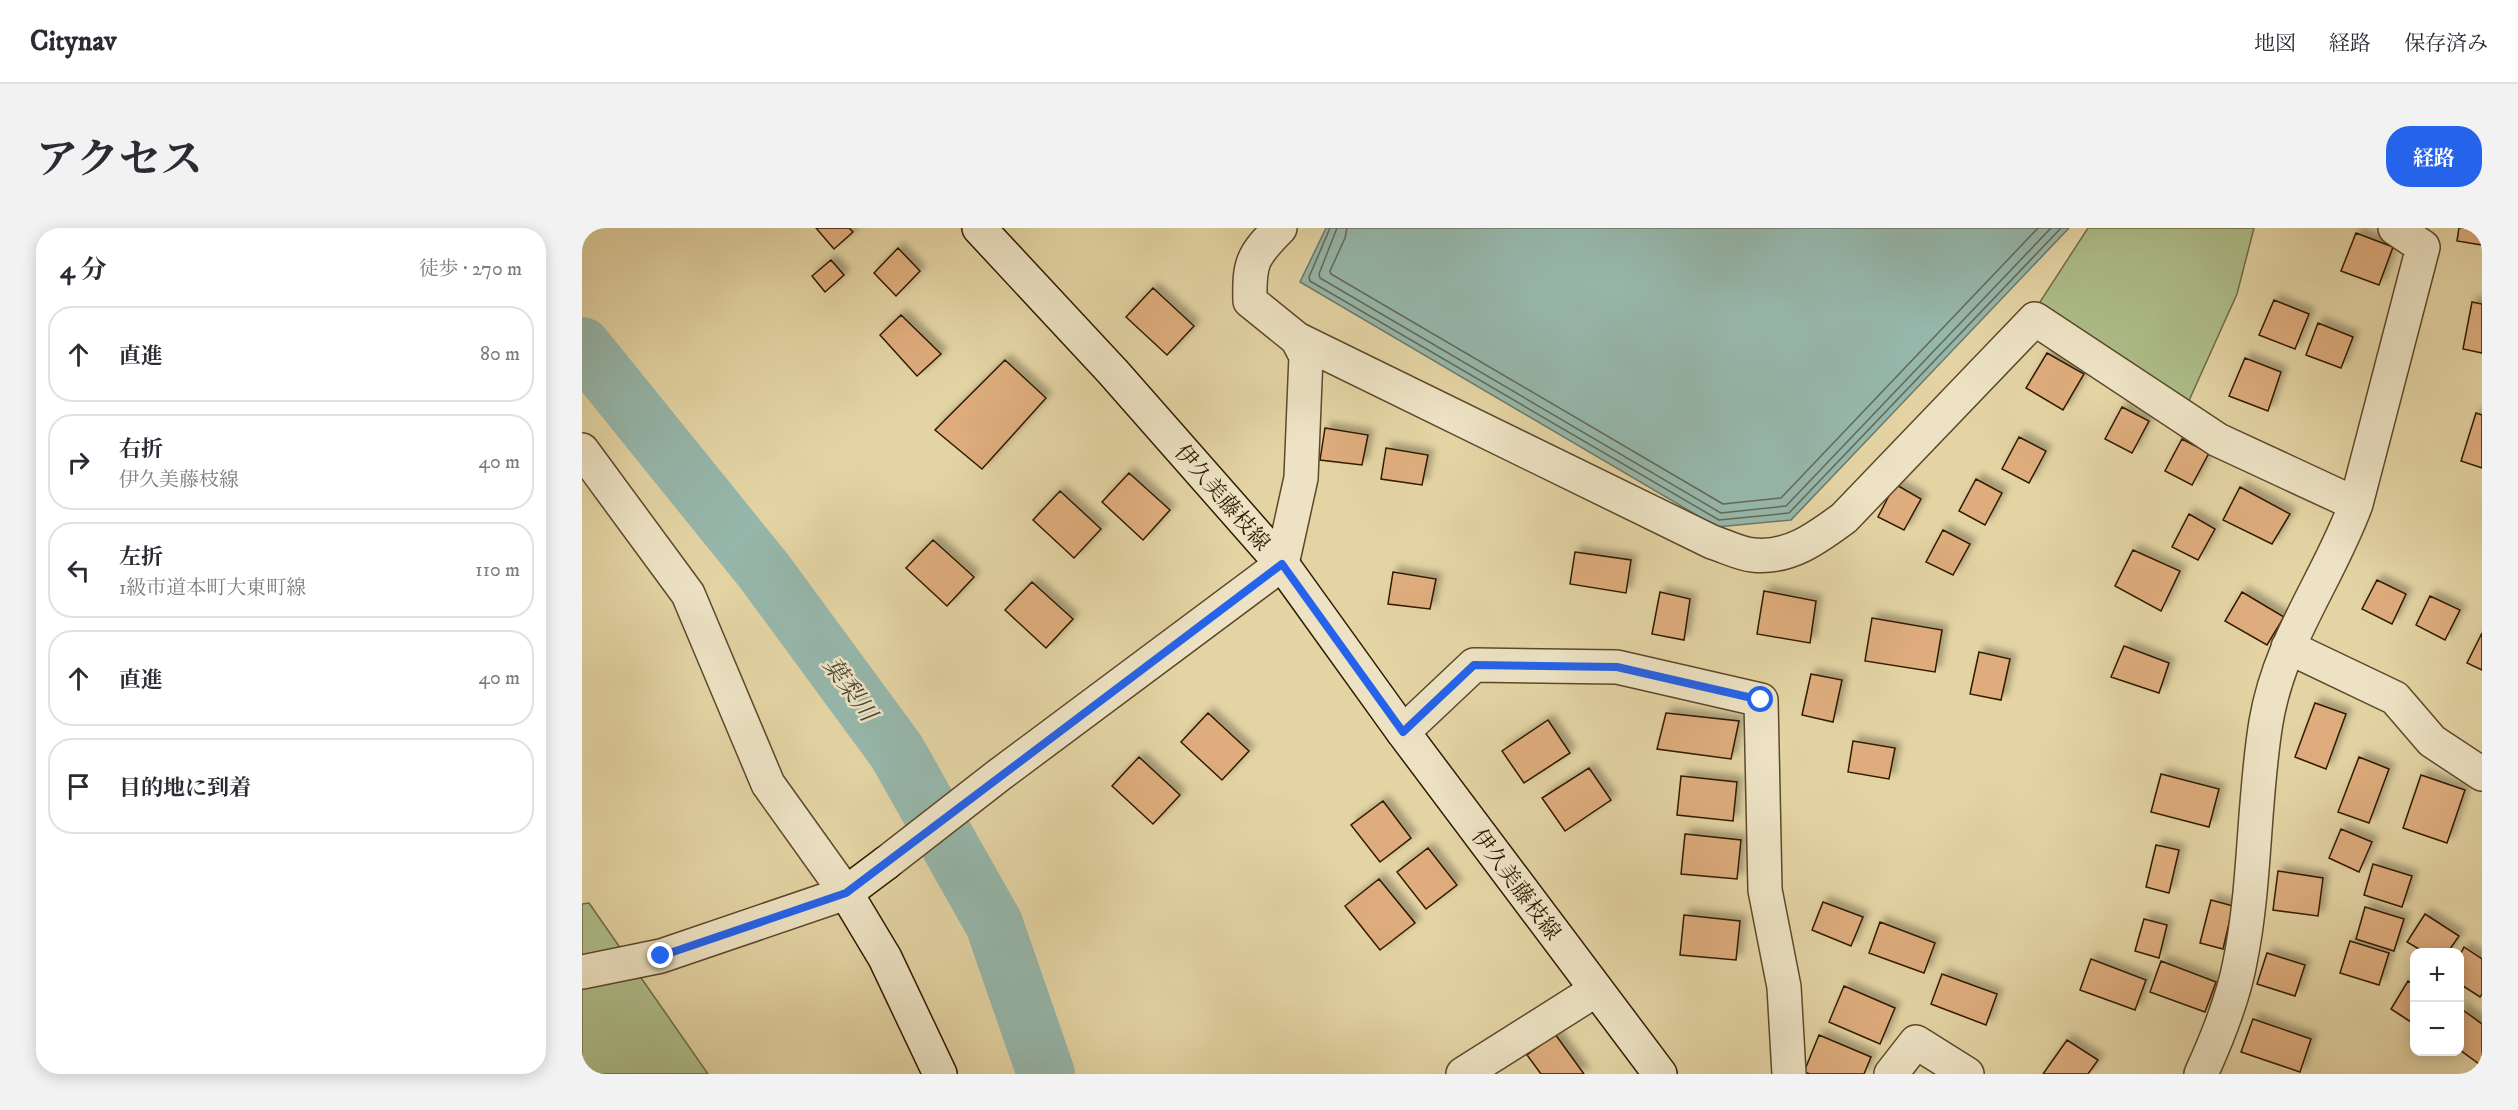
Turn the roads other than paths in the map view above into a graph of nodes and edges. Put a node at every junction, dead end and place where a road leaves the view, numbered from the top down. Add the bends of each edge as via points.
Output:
1 (979, 228) edge
2 (1280, 228) edge
3 (2395, 228) edge
4 (1297, 339) junction
5 (582, 450) edge
6 (2356, 504) junction
7 (1282, 564) junction
8 (2288, 647) junction
9 (1403, 732) junction
10 (2482, 774) edge
11 (846, 893) junction
12 (582, 972) edge
13 (1596, 990) junction
14 (940, 1074) edge
15 (1463, 1074) edge
16 (1660, 1074) edge
17 (1789, 1074) edge
18 (1891, 1074) edge
19 (1967, 1074) edge
20 (2201, 1074) edge

1 - 7 street, 伊久美藤枝線 via 1113,372
2 - 4 street via 1263,244 1249,269 1250,301
3 - 6 street via 2423,247
4 - 6 street via 1712,542 1753,555 1784,553 1810,543 1844,518 2035,319 2218,440
4 - 7 street via 1306,356 1301,478
5 - 11 street via 688,594 768,784
6 - 8 street
7 - 9 street, 伊久美藤枝線
7 - 11 street
8 - 10 street via 2395,698 2432,741
8 - 20 street via 2276,677 2266,722 2240,963 2216,1041
9 - 13 street, 伊久美藤枝線
9 - 17 street via 1474,665 1617,667 1761,700 1765,890 1784,987
11 - 12 street via 661,956
11 - 14 street via 885,958
13 - 15 street
13 - 16 street, 伊久美藤枝線
18 - 19 street via 1916,1042

